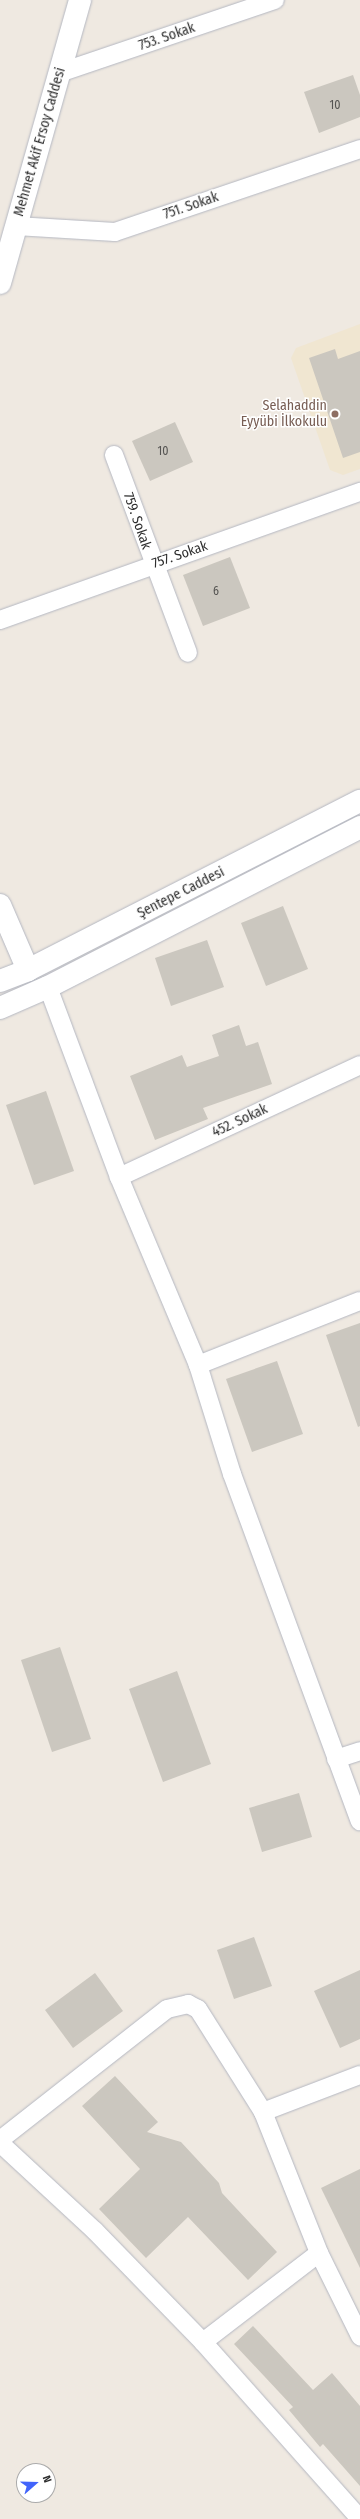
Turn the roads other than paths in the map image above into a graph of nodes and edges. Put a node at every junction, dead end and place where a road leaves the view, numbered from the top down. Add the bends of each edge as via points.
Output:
1 (80, 0) edge
2 (275, 0) edge
3 (59, 73) junction
4 (360, 149) edge
5 (16, 226) junction
6 (0, 283) edge
7 (114, 455) dead end
8 (360, 492) edge
9 (153, 565) junction
10 (0, 620) edge
11 (188, 653) dead end
12 (360, 801) edge
13 (360, 827) edge
14 (0, 905) edge
15 (28, 970) junction
16 (0, 981) edge
17 (48, 988) junction
18 (0, 1008) edge
19 (360, 1065) edge
20 (119, 1177) junction
21 (360, 1301) edge
22 (198, 1365) junction
23 (360, 1751) edge
24 (336, 1759) junction
25 (360, 1821) edge
26 (360, 2075) edge
27 (263, 2112) junction
28 (0, 2140) edge
29 (0, 2143) edge
30 (319, 2253) junction
31 (360, 2336) edge
32 (203, 2342) junction
33 (360, 2519) edge

1 - 3 street, Mehmet Akif Ersoy Caddesi
2 - 3 street, 753. Sokak
3 - 5 street, Mehmet Akif Ersoy Caddesi
4 - 5 street, 751. Sokak via 115,232
5 - 6 street, Mehmet Akif Ersoy Caddesi
7 - 9 street, 759. Sokak
8 - 9 street, 757. Sokak
9 - 10 street, 757. Sokak
9 - 11 street, 759. Sokak
12 - 15 street, Şentepe Caddesi
13 - 17 street
14 - 15 street
15 - 16 street, Şentepe Caddesi
17 - 18 street
17 - 20 street
19 - 20 street, 452. Sokak
20 - 22 street
21 - 22 street
22 - 24 street via 232,1474
23 - 24 street
24 - 25 street
26 - 27 street
27 - 28 street via 198,2009 178,2005 167,2009
27 - 30 street
29 - 32 street via 95,2231
30 - 31 street
30 - 32 street
32 - 33 street

